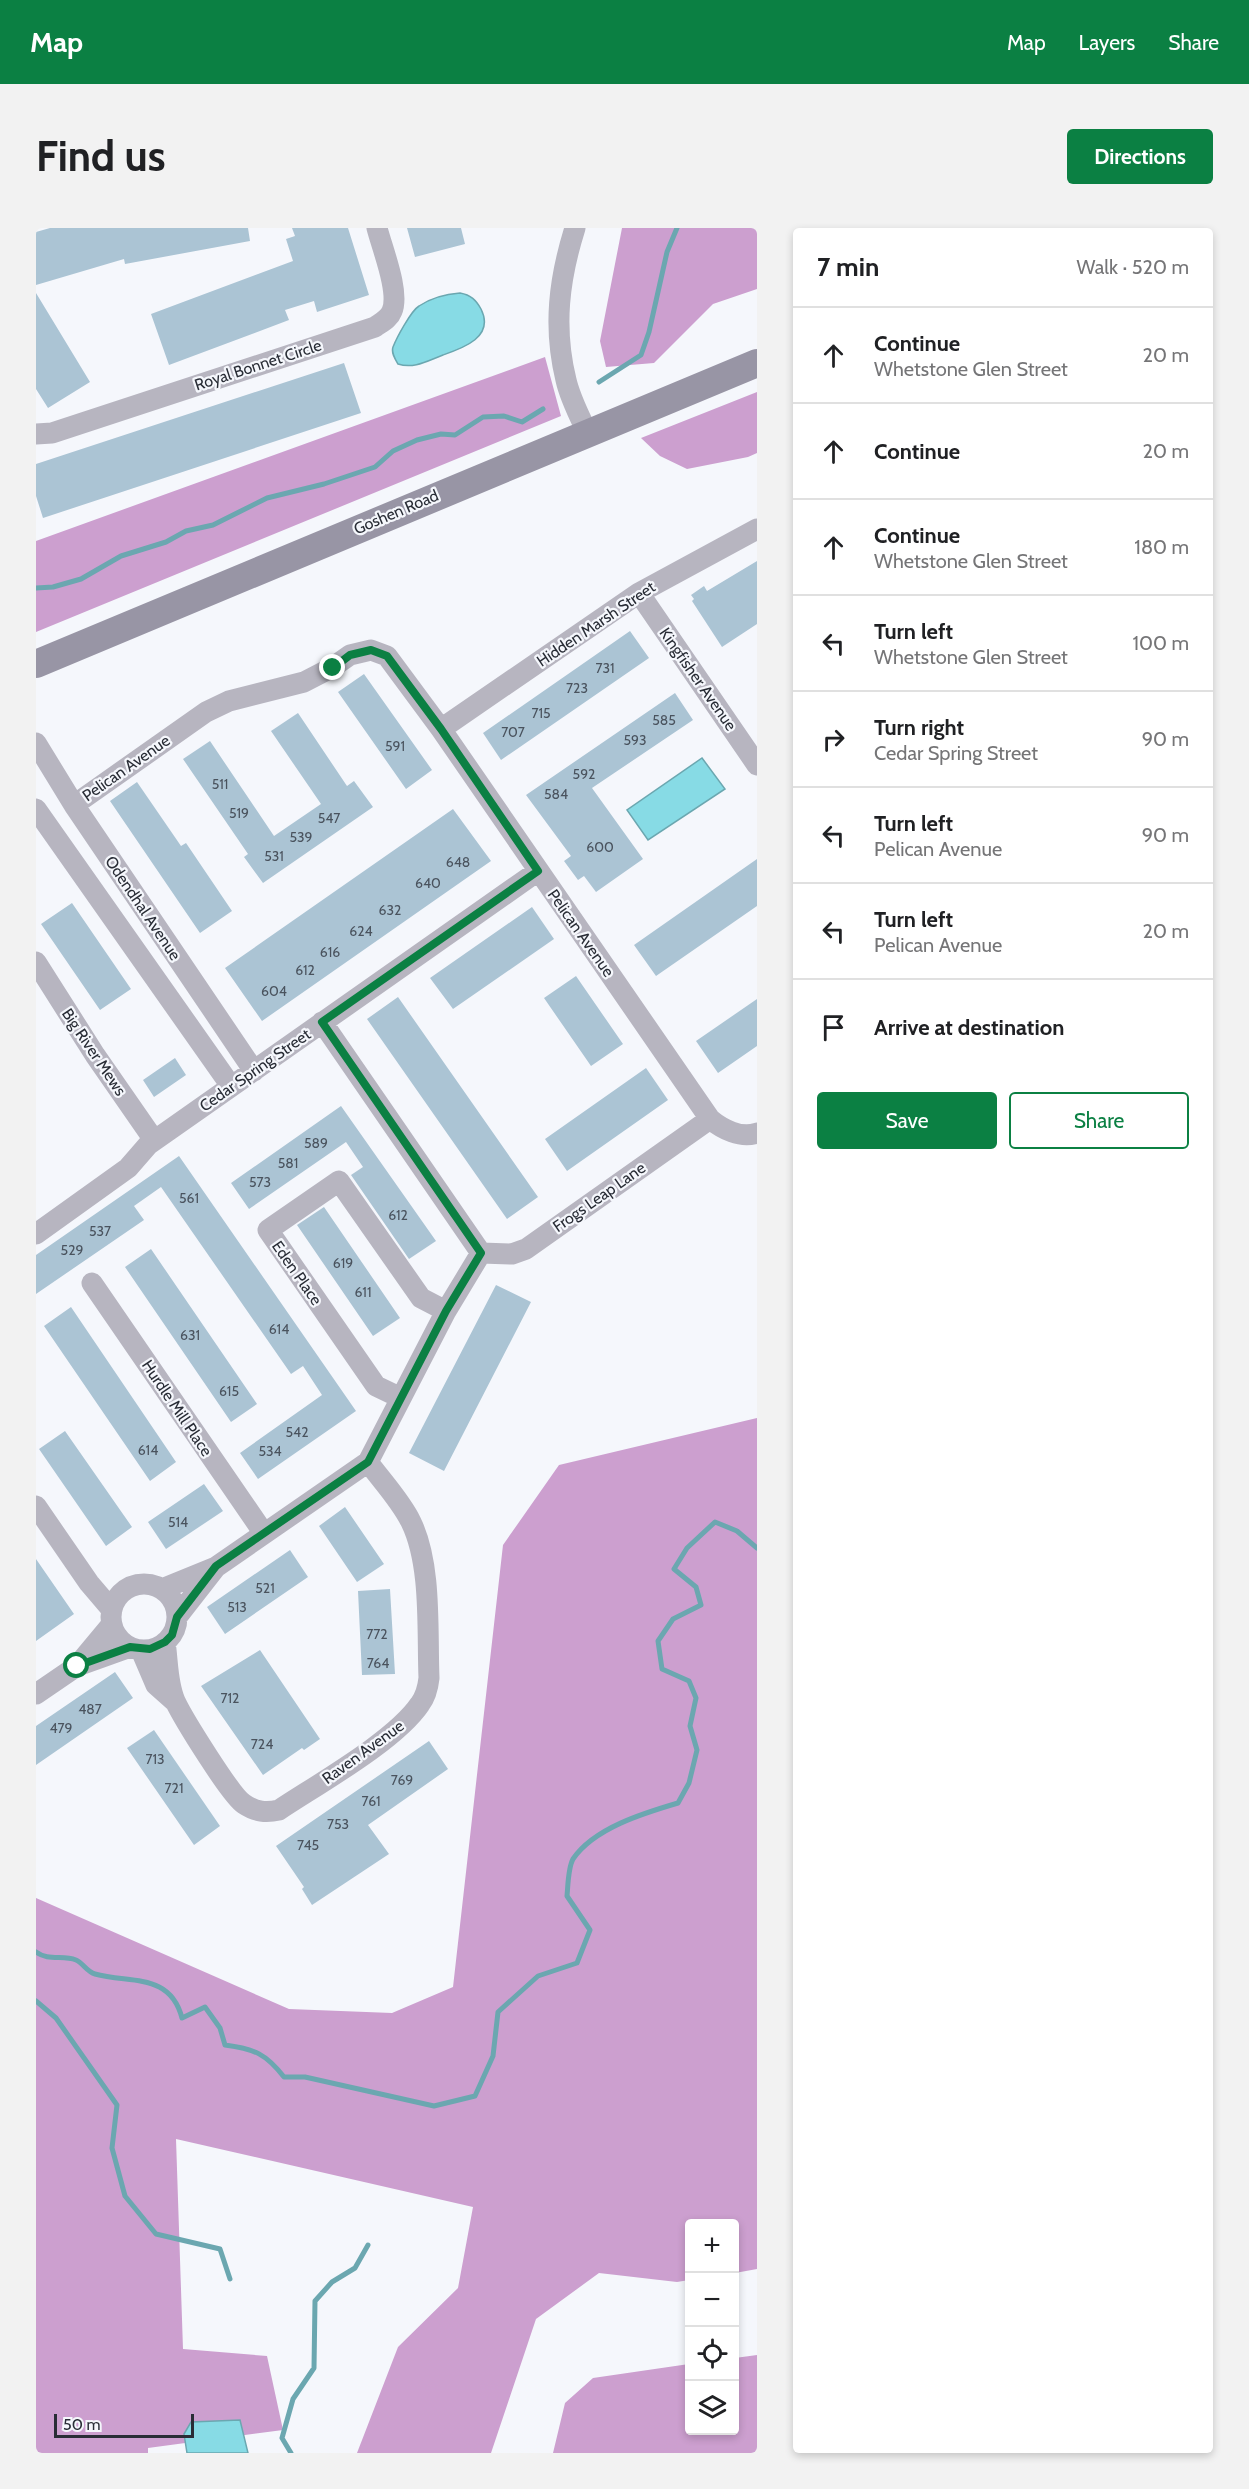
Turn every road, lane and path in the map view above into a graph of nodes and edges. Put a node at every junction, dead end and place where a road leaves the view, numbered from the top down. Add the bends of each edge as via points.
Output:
1 (377, 228) edge
2 (575, 228) edge
3 (757, 363) edge
4 (587, 432) junction
5 (36, 434) edge
6 (757, 529) edge
7 (639, 593) junction
8 (36, 664) edge
9 (441, 729) junction
10 (36, 743) edge
11 (757, 765) edge
12 (74, 805) junction
13 (36, 809) edge
14 (538, 871) junction
15 (36, 962) edge
16 (322, 1022) junction
17 (254, 1071) junction
18 (231, 1086) junction
19 (710, 1119) junction
20 (757, 1133) edge
21 (154, 1140) junction
22 (36, 1234) edge
23 (481, 1253) junction
24 (92, 1283) dead end
25 (446, 1311) junction
26 (401, 1398) junction
27 (368, 1462) junction
28 (36, 1506) edge
29 (263, 1532) junction
30 (77, 1566) junction
31 (216, 1566) junction
32 (130, 1587) junction
33 (162, 1589) junction
34 (112, 1617) junction
35 (177, 1617) junction
36 (165, 1642) junction
37 (136, 1649) junction
38 (77, 1666) junction
39 (36, 1694) edge
40 (175, 1701) junction

1 - 5 street, Royal Bonnet Circle via 394,301 386,320 375,327 52,433
2 - 4 street via 562,274 560,345 566,382
3 - 4 street, Goshen Road
4 - 8 street, Goshen Road
6 - 7 street, Hidden Marsh Street
7 - 9 street, Hidden Marsh Street
7 - 11 street, Kingfisher Avenue
9 - 12 street, Pelican Avenue via 387,656 371,650 350,655 304,682 229,701 206,712
9 - 14 street, Pelican Avenue
10 - 12 street, Odendhal Avenue
12 - 17 street, Odendhal Avenue
13 - 18 street, Odendhal Avenue
14 - 16 street, Cedar Spring Street
14 - 19 street, Pelican Avenue
15 - 21 street, Big River Mews
16 - 17 street, Cedar Spring Street
16 - 23 street
17 - 18 street, Cedar Spring Street
18 - 21 street, Cedar Spring Street
19 - 20 street via 722,1129
19 - 23 street, Frogs Leap Lane via 526,1249 512,1254
21 - 22 street, Cedar Spring Street via 128,1168
23 - 25 street
24 - 29 street, Hurdle Mill Place
25 - 26 street
25 - 26 street, Eden Place via 421,1298 339,1181 268,1230 376,1386
26 - 27 street
27 - 29 street
27 - 40 street, Raven Avenue via 410,1519 424,1565 429,1678 421,1704 407,1720 360,1756 279,1810 268,1813 241,1803
28 - 30 street
29 - 31 street
30 - 32 street via 103,1580
30 - 34 street
31 - 33 street
31 - 35 street
32 - 33 street via 141,1584
32 - 34 street via 115,1601
33 - 35 street via 170,1596
34 - 37 street via 115,1633
34 - 38 street
35 - 36 street via 172,1635
36 - 37 street via 158,1647
36 - 40 street, Raven Avenue
37 - 38 street
37 - 40 street, Raven Avenue via 156,1685
38 - 39 street

